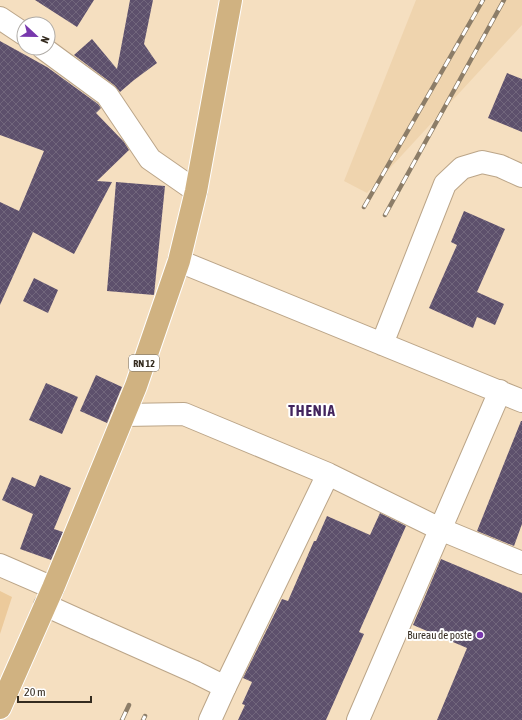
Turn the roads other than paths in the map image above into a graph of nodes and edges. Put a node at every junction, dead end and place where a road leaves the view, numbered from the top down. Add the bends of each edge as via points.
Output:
1 (231, 0) edge
2 (0, 18) edge
3 (16, 29) edge
4 (54, 56) edge
5 (522, 176) edge
6 (196, 191) junction
7 (179, 261) junction
8 (382, 344) junction
9 (500, 391) junction
10 (522, 401) edge
11 (124, 415) junction
12 (328, 474) junction
13 (440, 528) junction
14 (522, 563) edge
15 (0, 565) edge
16 (49, 597) junction
17 (225, 687) junction
18 (0, 708) edge
19 (210, 720) edge
20 (358, 720) edge

1 - 6 main road, RN 12
2 - 3 street
4 - 6 street via 107,96 150,159
5 - 8 street via 500,166 482,162 462,168 445,184
6 - 7 main road, RN 12
7 - 8 street
7 - 11 main road, RN 12
8 - 9 street
9 - 10 street
9 - 13 street
11 - 12 street via 184,414
11 - 16 main road, RN 12
12 - 13 street
12 - 17 street
13 - 14 street
13 - 20 street
15 - 16 street
16 - 17 street, bridge via 96,628
16 - 18 main road, RN 12
17 - 19 street

